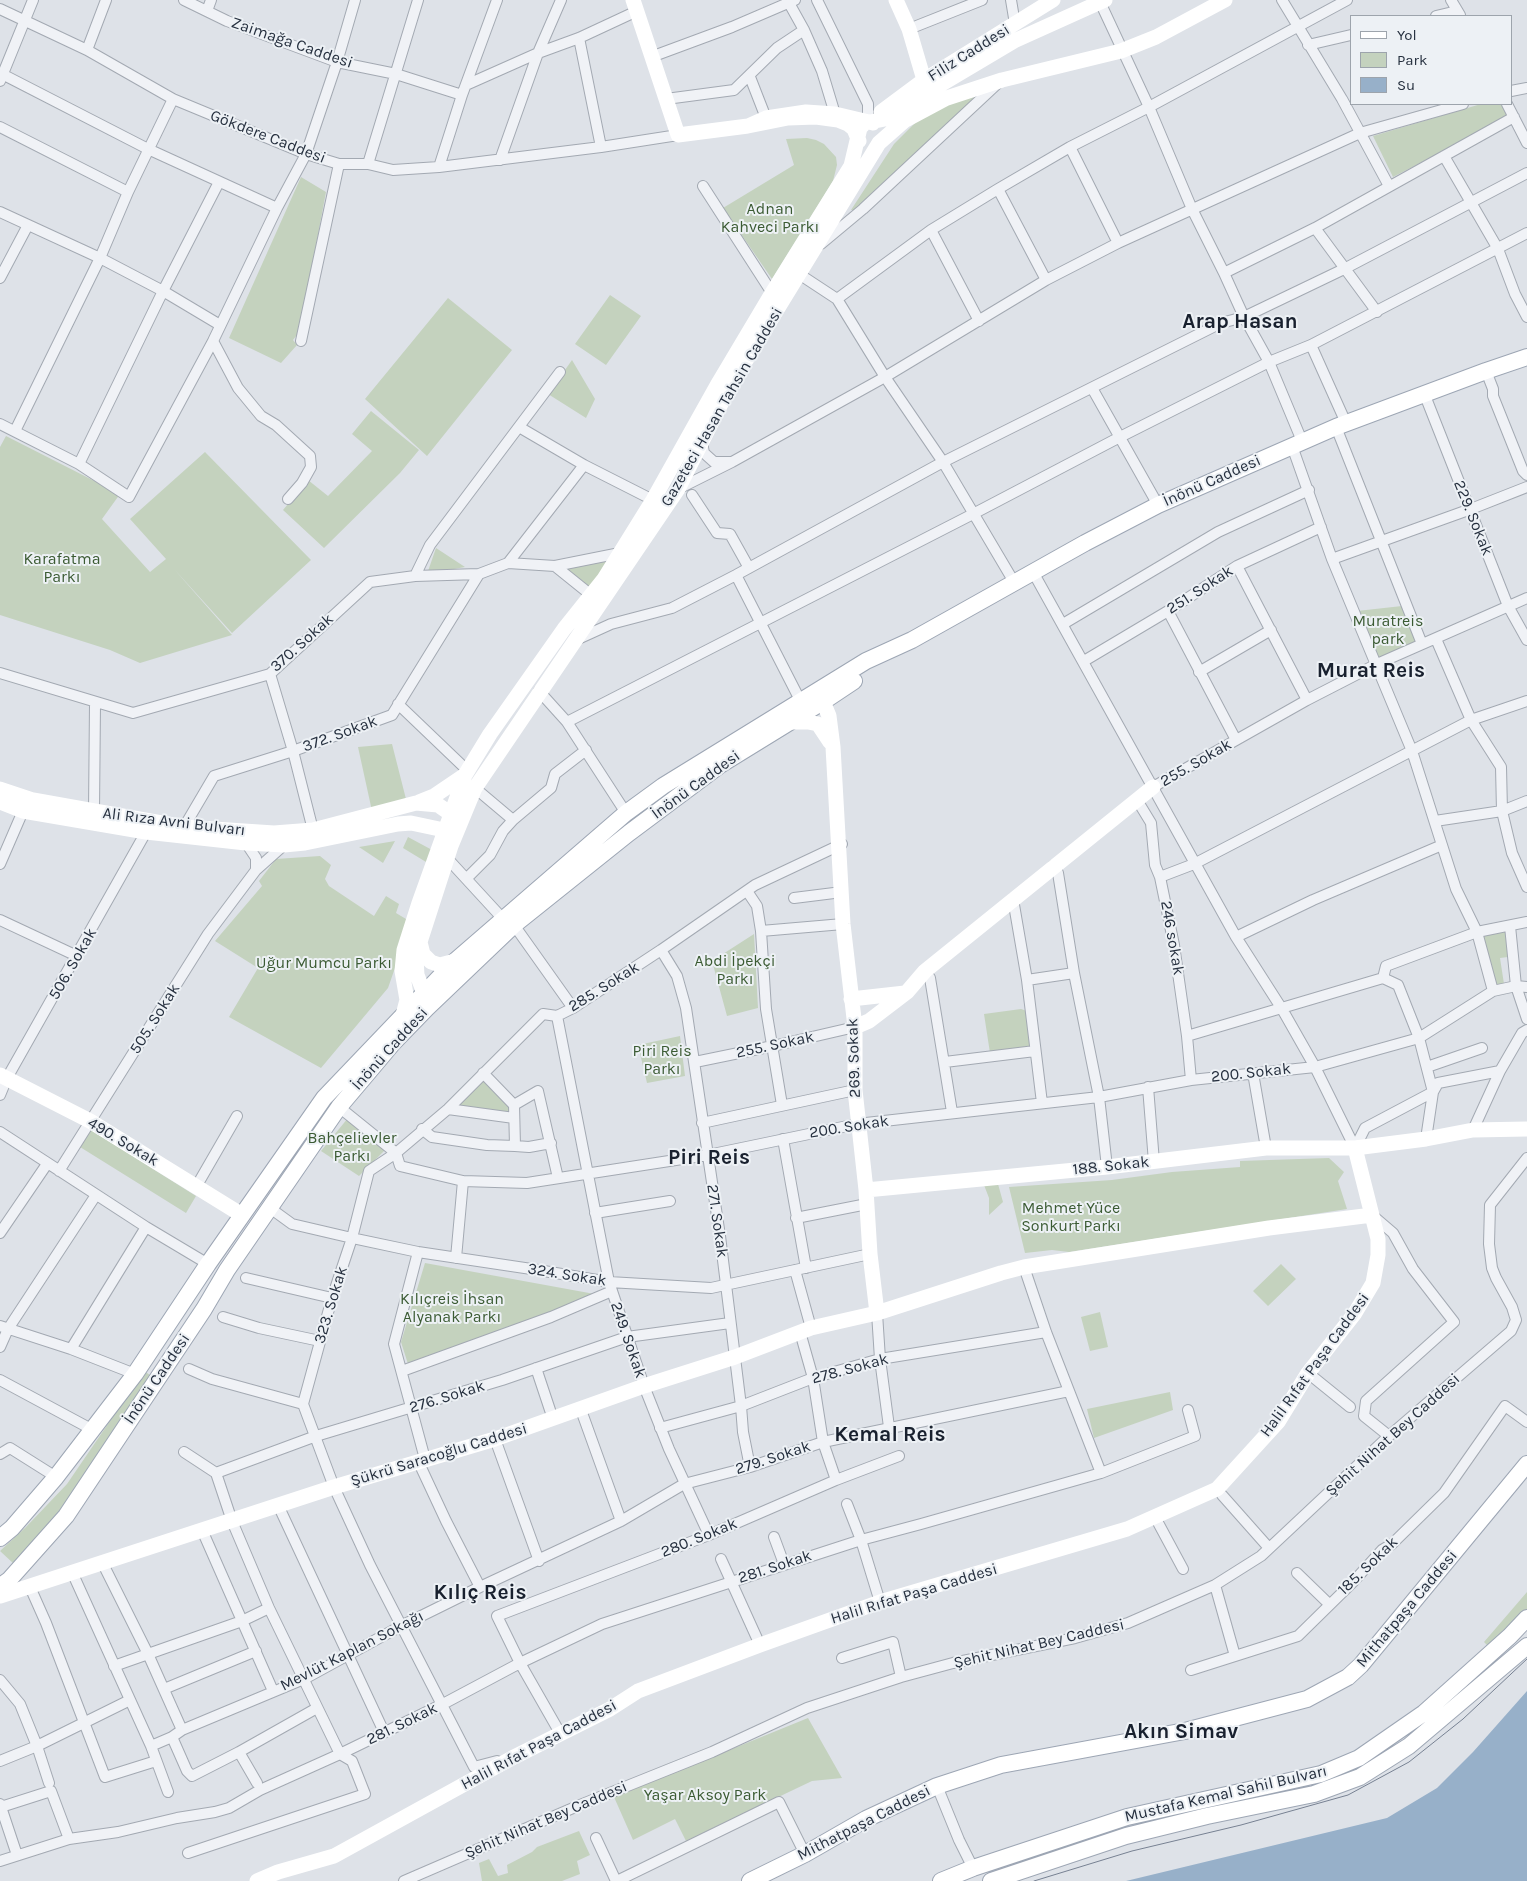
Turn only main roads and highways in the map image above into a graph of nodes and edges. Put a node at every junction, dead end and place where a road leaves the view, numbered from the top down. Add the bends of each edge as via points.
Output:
1 (1527, 357) edge
2 (821, 696) junction
3 (509, 923) junction
4 (422, 1000) junction
5 (1527, 1464) edge
6 (0, 1538) edge
7 (0, 1586) edge
8 (1527, 1618) edge
9 (1527, 1646) edge
10 (750, 1881) edge
11 (941, 1881) edge
12 (991, 1881) edge

1 - 2 main road, İnönü Caddesi via 1341,425 1158,505 1014,582
2 - 3 main road, İnönü Caddesi via 789,722 720,765
2 - 3 main road, İnönü Caddesi via 801,702 663,786 626,813
3 - 4 main road, İnönü Caddesi
3 - 4 main road, İnönü Caddesi via 455,962
4 - 6 main road, İnönü Caddesi via 402,1015 324,1098 135,1374 56,1477
4 - 7 main road, İnönü Caddesi via 393,1043 339,1107 227,1270 66,1516
5 - 10 main road, Mithatpaşa Caddesi via 1348,1677 1307,1699 1185,1731 1001,1765 937,1786 866,1819
8 - 11 main road, Mustafa Kemal Sahil Bulvarı via 1424,1713 1359,1758 1321,1774 1127,1817
9 - 12 main road, Mustafa Kemal Sahil Bulvarı via 1410,1746 1360,1777 1299,1798 1126,1836

